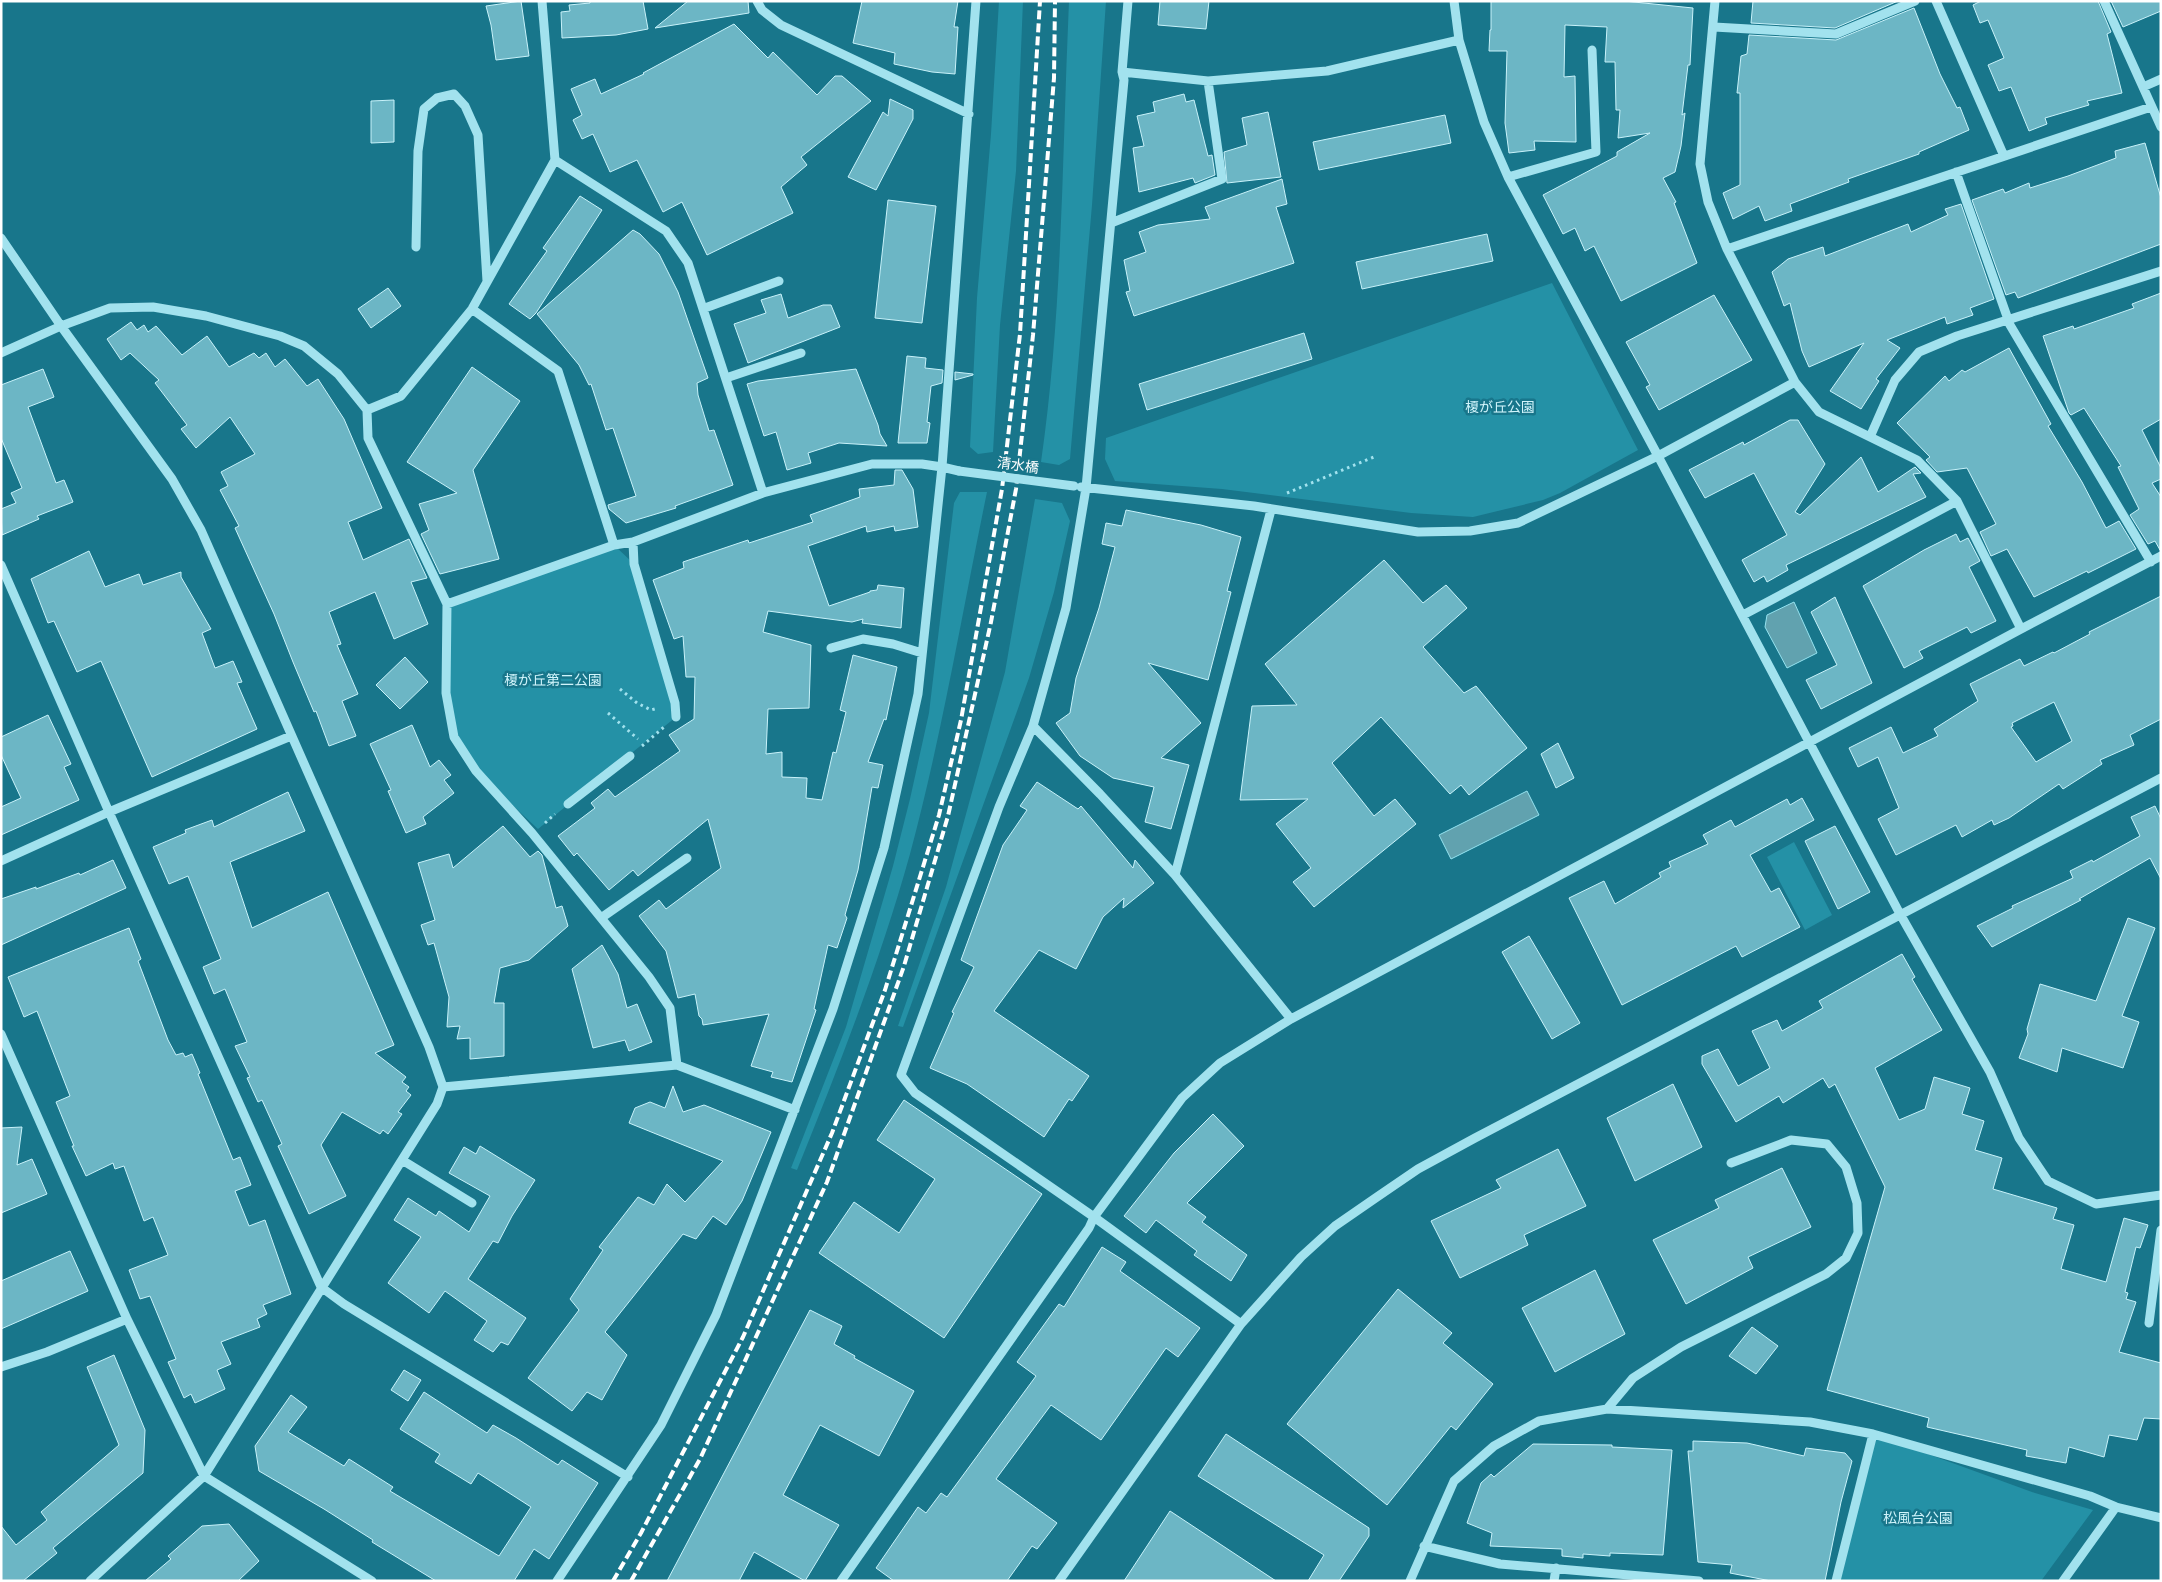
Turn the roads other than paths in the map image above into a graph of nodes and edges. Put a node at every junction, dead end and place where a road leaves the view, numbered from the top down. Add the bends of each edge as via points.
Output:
1 (542, 1) edge
2 (757, 1) edge
3 (976, 1) edge
4 (1128, 1) edge
5 (1454, 1) edge
6 (1715, 1) edge
7 (1915, 1) edge
8 (1936, 1) edge
9 (2104, 1) edge
10 (1714, 27) junction
11 (1459, 40) junction
12 (1592, 50) dead end
13 (1122, 72) junction
14 (2161, 79) edge
15 (1208, 81) junction
16 (2143, 87) junction
17 (2151, 107) junction
18 (969, 114) junction
19 (2161, 127) edge
20 (2004, 156) junction
21 (555, 160) junction
22 (1956, 172) junction
23 (1508, 177) junction
24 (1111, 223) junction
25 (1, 238) edge
26 (416, 246) dead end
27 (1727, 250) junction
28 (2161, 271) edge
29 (779, 281) dead end
30 (487, 282) junction
31 (704, 308) junction
32 (472, 310) junction
33 (2009, 319) junction
34 (61, 326) junction
35 (1, 353) edge
36 (801, 353) dead end
37 (726, 378) junction
38 (1795, 382) junction
39 (367, 410) junction
40 (1870, 437) junction
41 (1658, 456) junction
42 (942, 467) junction
43 (1086, 488) junction
44 (763, 493) junction
45 (1957, 501) junction
46 (1271, 510) junction
47 (633, 542) junction
48 (614, 545) junction
49 (2161, 556) edge
50 (2151, 562) junction
51 (1, 565) edge
52 (447, 604) junction
53 (1743, 615) junction
54 (2021, 629) junction
55 (831, 648) dead end
56 (922, 653) junction
57 (676, 717) road end
58 (1033, 726) junction
59 (291, 736) junction
60 (1810, 742) junction
61 (630, 756) road end
62 (2161, 778) edge
63 (568, 804) road end
64 (109, 812) junction
65 (687, 858) dead end
66 (1, 861) edge
67 (1175, 875) junction
68 (1900, 914) junction
69 (601, 918) junction
70 (1290, 1019) junction
71 (1, 1034) edge
72 (677, 1065) junction
73 (442, 1087) junction
74 (795, 1110) junction
75 (402, 1160) junction
76 (1731, 1163) dead end
77 (2161, 1195) edge
78 (472, 1203) dead end
79 (1094, 1217) junction
80 (2161, 1230) edge
81 (322, 1287) junction
82 (127, 1319) junction
83 (2149, 1322) dead end
84 (1241, 1324) junction
85 (1, 1367) edge
86 (1607, 1409) junction
87 (1873, 1434) junction
88 (204, 1476) junction
89 (628, 1477) junction
90 (2116, 1507) junction
91 (2161, 1518) edge
92 (1424, 1546) junction
93 (1556, 1568) junction
94 (90, 1581) edge
95 (372, 1581) edge
96 (557, 1581) edge
97 (841, 1581) edge
98 (1059, 1581) edge
99 (1410, 1581) edge
100 (1554, 1581) edge
101 (1699, 1581) edge
102 (1836, 1581) edge
103 (2063, 1581) edge

1 - 21 street
2 - 18 street via 762,10 781,25
3 - 18 street
4 - 13 street
5 - 11 street
6 - 10 street
7 - 10 street via 1836,34
8 - 20 street
9 - 16 street
10 - 27 street via 1700,164 1708,202
11 - 15 street via 1327,71
11 - 23 street via 1484,122
12 - 23 street via 1596,152
13 - 15 street
13 - 24 street via 1124,80
14 - 16 street
15 - 24 street via 1222,179
16 - 17 street
17 - 19 street
17 - 20 street
18 - 42 street
20 - 22 street
21 - 30 street
21 - 31 street via 666,230 688,263
22 - 27 street
22 - 33 street
23 - 41 street
24 - 43 street
25 - 34 street
26 - 30 street via 418,151 424,109 437,98 454,94 465,106 478,135
27 - 38 street
28 - 33 street
29 - 31 street
30 - 32 street
31 - 37 street
32 - 39 street via 402,396
32 - 48 street via 558,371
33 - 40 street via 1919,352 1895,380
33 - 50 street
34 - 35 street
34 - 39 street via 110,308 153,307 215,318 304,346 338,374
34 - 59 street via 172,479 201,530
36 - 37 street
37 - 44 street
38 - 40 street via 1818,412
38 - 41 street, 清水橋
39 - 52 street via 368,438
40 - 45 street via 1917,460
41 - 46 street, 清水橋 via 1518,523 1470,531 1418,532
41 - 53 street
42 - 43 street, 清水橋, bridge
42 - 44 street, 清水橋 via 872,464
42 - 56 street
43 - 46 street, 清水橋
43 - 58 street via 1066,608
44 - 47 street, 清水橋
45 - 53 street
45 - 54 street
46 - 67 street
47 - 48 street, 清水橋
47 - 57 street via 634,564 675,703
48 - 52 street, 清水橋
49 - 50 street
50 - 54 street
51 - 64 street
52 - 69 street via 446,693 454,737 476,771
53 - 60 street
54 - 60 street
55 - 56 street via 864,640
56 - 74 street via 918,694 884,848 833,1009
58 - 67 street
58 - 79 street via 999,808 902,1075 915,1093
59 - 64 street
59 - 73 street via 429,1048
60 - 68 street
60 - 70 street
61 - 63 street
62 - 68 street
64 - 66 street
64 - 81 street
65 - 69 street
67 - 70 street
68 - 77 street via 1990,1072 2020,1138 2048,1181 2096,1204
68 - 84 street via 1418,1169 1336,1226 1300,1257
69 - 72 street via 670,1008
70 - 79 street via 1220,1063 1182,1098
71 - 82 street
72 - 73 street
72 - 74 street
73 - 75 street via 437,1104
74 - 89 street via 716,1315 661,1426
75 - 78 street
75 - 81 street
76 - 86 street via 1791,1140 1827,1144 1846,1166 1857,1202 1858,1233 1846,1258 1826,1274 1681,1346 1633,1378
79 - 84 street
79 - 97 street
80 - 83 street
81 - 88 street
81 - 89 street via 344,1304
82 - 85 street
82 - 88 street
84 - 98 street
86 - 87 street via 1810,1422
86 - 92 street via 1539,1421 1494,1446 1454,1481
87 - 90 street via 2090,1496
87 - 102 street
88 - 94 street
88 - 95 street
89 - 96 street
90 - 91 street
90 - 103 street
92 - 93 street via 1500,1564
92 - 99 street
93 - 100 street
93 - 101 street

